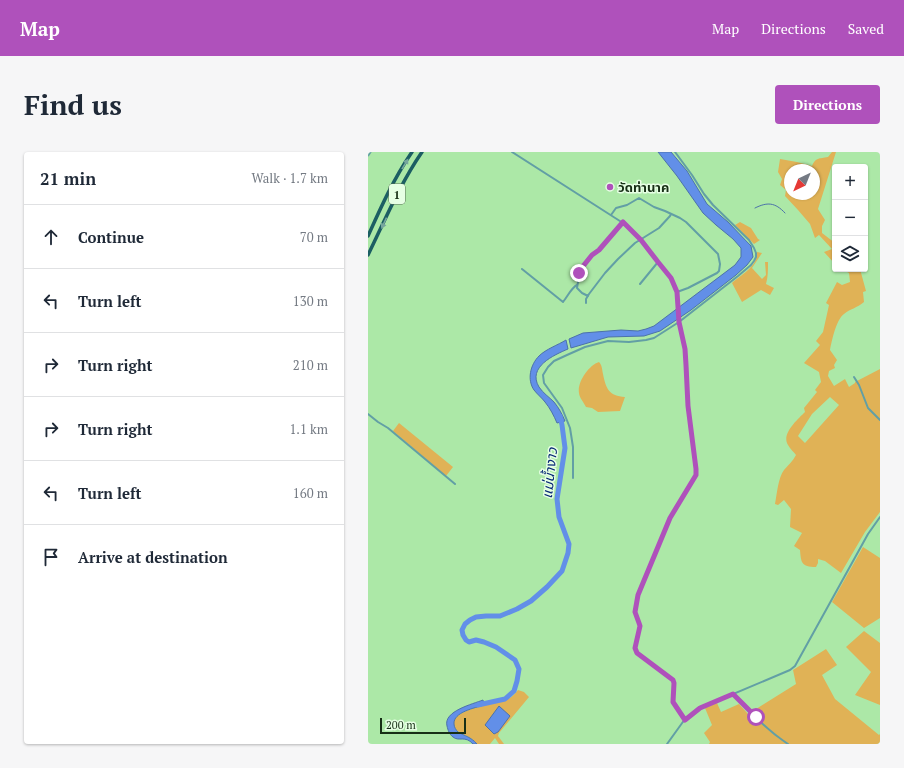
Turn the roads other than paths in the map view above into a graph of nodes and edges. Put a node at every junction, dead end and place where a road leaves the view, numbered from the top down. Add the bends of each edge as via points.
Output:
1 (370, 152) edge
2 (412, 152) edge
3 (422, 152) edge
4 (512, 152) edge
5 (675, 152) edge
6 (368, 155) edge
7 (670, 214) junction
8 (611, 215) junction
9 (623, 222) junction
10 (368, 236) edge
11 (641, 240) junction
12 (368, 255) edge
13 (658, 262) junction
14 (522, 269) dead end
15 (640, 284) dead end
16 (577, 285) junction
17 (677, 292) junction
18 (588, 296) junction
19 (586, 303) dead end
20 (679, 322) junction
21 (854, 377) dead end
22 (368, 414) edge
23 (880, 420) edge
24 (573, 478) dead end
25 (455, 484) dead end
26 (880, 517) edge
27 (733, 694) junction
28 (685, 720) junction
29 (667, 744) edge
30 (788, 744) edge

1 - 6 street
10 -> 2 highway, 1 via 390,189
3 -> 12 highway, 1
4 - 8 street
5 - 20 street via 713,206 749,240 756,253 751,265
7 - 8 street via 639,198 616,208
7 - 11 street via 659,228
7 - 17 street via 686,222 720,259 717,273
8 - 9 street
9 - 11 street
9 - 16 street via 580,270
11 - 13 street
11 - 18 street via 618,259
13 - 15 street
13 - 17 street via 671,278
14 - 16 street via 563,302
16 - 18 street via 579,290
17 - 20 street
18 - 19 street
20 - 24 street via 649,340 610,341 585,347 554,361 544,371 544,383 562,408 570,428
20 - 28 street via 685,349 696,475 670,518 638,595 635,612 639,623 635,648 637,653 673,680 673,702
21 - 23 street via 868,408
22 - 25 street
26 - 27 street via 795,666
27 - 28 street via 700,708
27 - 30 street via 764,726
28 - 29 street

